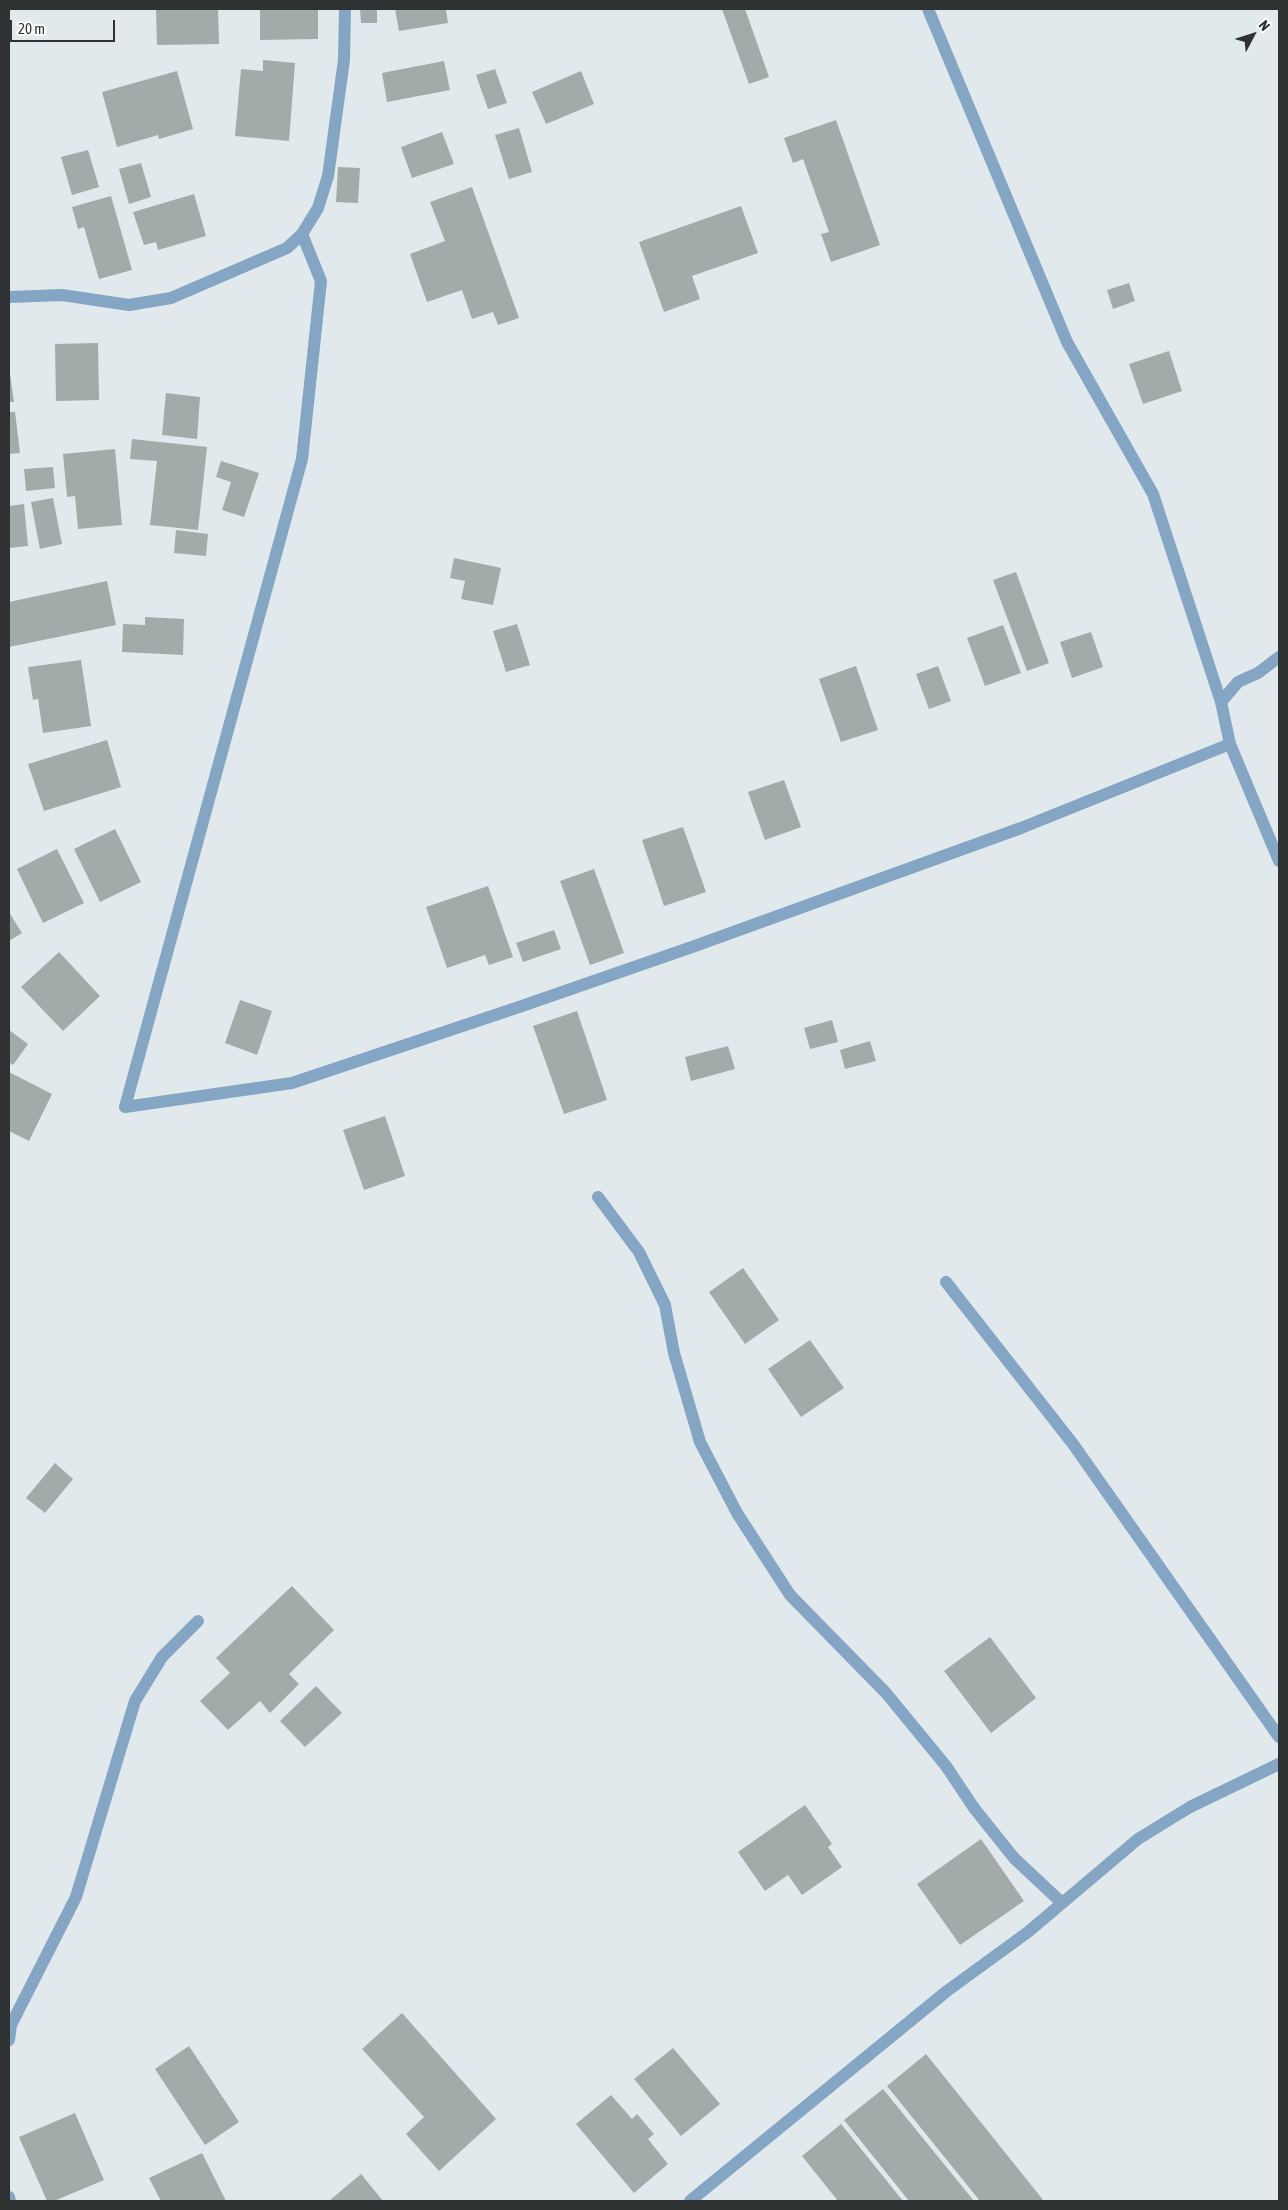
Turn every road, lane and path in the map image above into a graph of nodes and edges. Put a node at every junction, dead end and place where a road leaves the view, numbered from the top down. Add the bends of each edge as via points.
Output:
1 (345, 9) edge
2 (928, 9) edge
3 (302, 234) junction
4 (9, 297) edge
5 (1279, 657) edge
6 (1221, 702) junction
7 (1230, 744) junction
8 (1279, 861) edge
9 (598, 1197) dead end
10 (946, 1282) dead end
11 (198, 1621) dead end
12 (1279, 1737) edge
13 (1279, 1764) edge
14 (1062, 1902) junction
15 (9, 2040) edge
16 (9, 2197) edge
17 (10, 2201) edge
18 (690, 2201) edge

1 - 3 street via 344,60 328,176 318,208
2 - 6 street via 1067,342 1153,494
3 - 4 street via 286,248 171,298 129,305 62,295
3 - 7 street via 321,281 302,459 125,1107 292,1082 519,1007 1021,828
5 - 6 street via 1238,682
6 - 7 street
7 - 8 street
9 - 14 street via 639,1252 665,1305 674,1353 700,1442 737,1513 790,1595 886,1693 946,1766 1014,1858
10 - 12 street via 1073,1444
11 - 15 street via 162,1657 134,1701 76,1897 12,2025
13 - 14 street via 1190,1807 1138,1839
14 - 18 street
16 - 17 street

